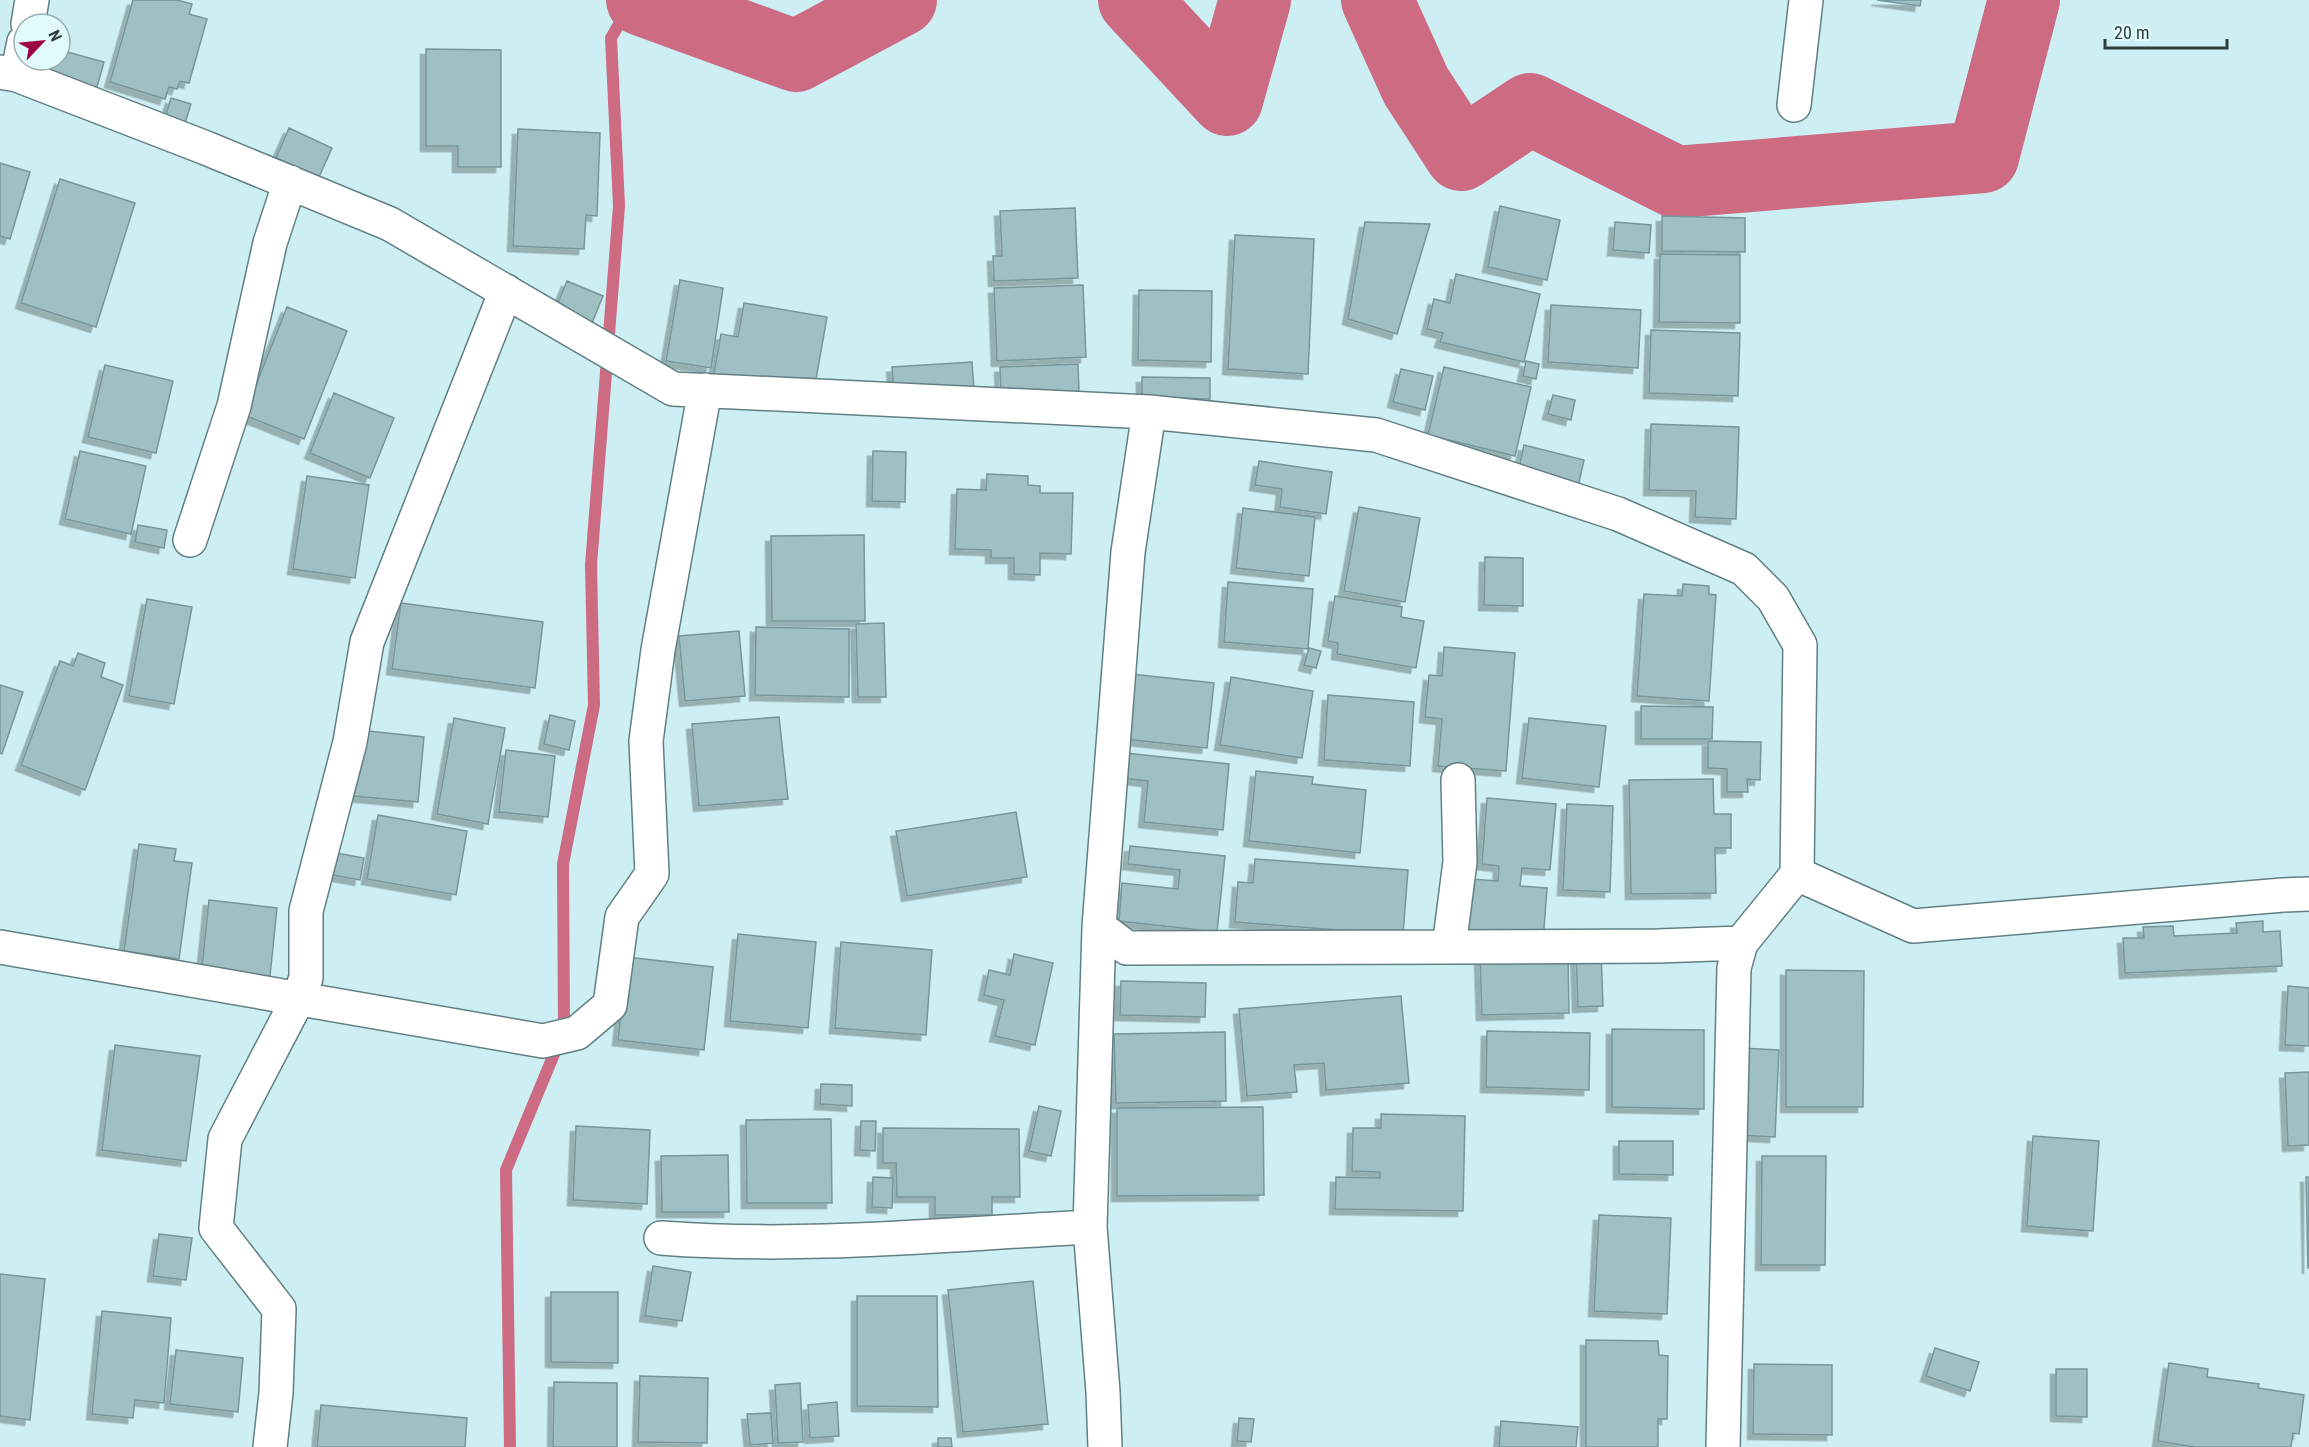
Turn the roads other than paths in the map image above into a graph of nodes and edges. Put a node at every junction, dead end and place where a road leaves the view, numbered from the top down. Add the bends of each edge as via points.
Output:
1 (1806, 0) edge
2 (9, 73) edge
3 (1794, 105) dead end
4 (290, 182) junction
5 (506, 291) junction
6 (705, 390) junction
7 (1149, 412) junction
8 (190, 540) dead end
9 (1458, 780) dead end
10 (1797, 874) junction
11 (2309, 894) edge
12 (1099, 927) junction
13 (1741, 943) junction
14 (1449, 946) junction
15 (0, 947) edge
16 (298, 999) junction
17 (1090, 1227) junction
18 (661, 1238) dead end
19 (270, 1447) edge
20 (1105, 1447) edge
21 (1723, 1447) edge

1 - 3 street
2 - 4 street
4 - 5 street via 390,224
4 - 8 street via 270,243 234,406
5 - 6 street via 673,389
5 - 16 street via 367,642 350,742 306,911 306,978
6 - 7 street
6 - 16 street via 658,650 646,741 652,874 622,916 610,1005 577,1033 543,1041
7 - 10 street via 1377,435 1618,514 1744,569 1773,598 1800,645
7 - 12 street via 1128,552
9 - 14 street via 1460,862
10 - 11 street via 1913,926
10 - 13 street
12 - 14 street via 1127,948
12 - 17 street
13 - 14 street
13 - 21 street via 1734,968
15 - 16 street
16 - 19 street via 225,1139 216,1228 279,1309
17 - 18 street via 723,1243
17 - 20 street

